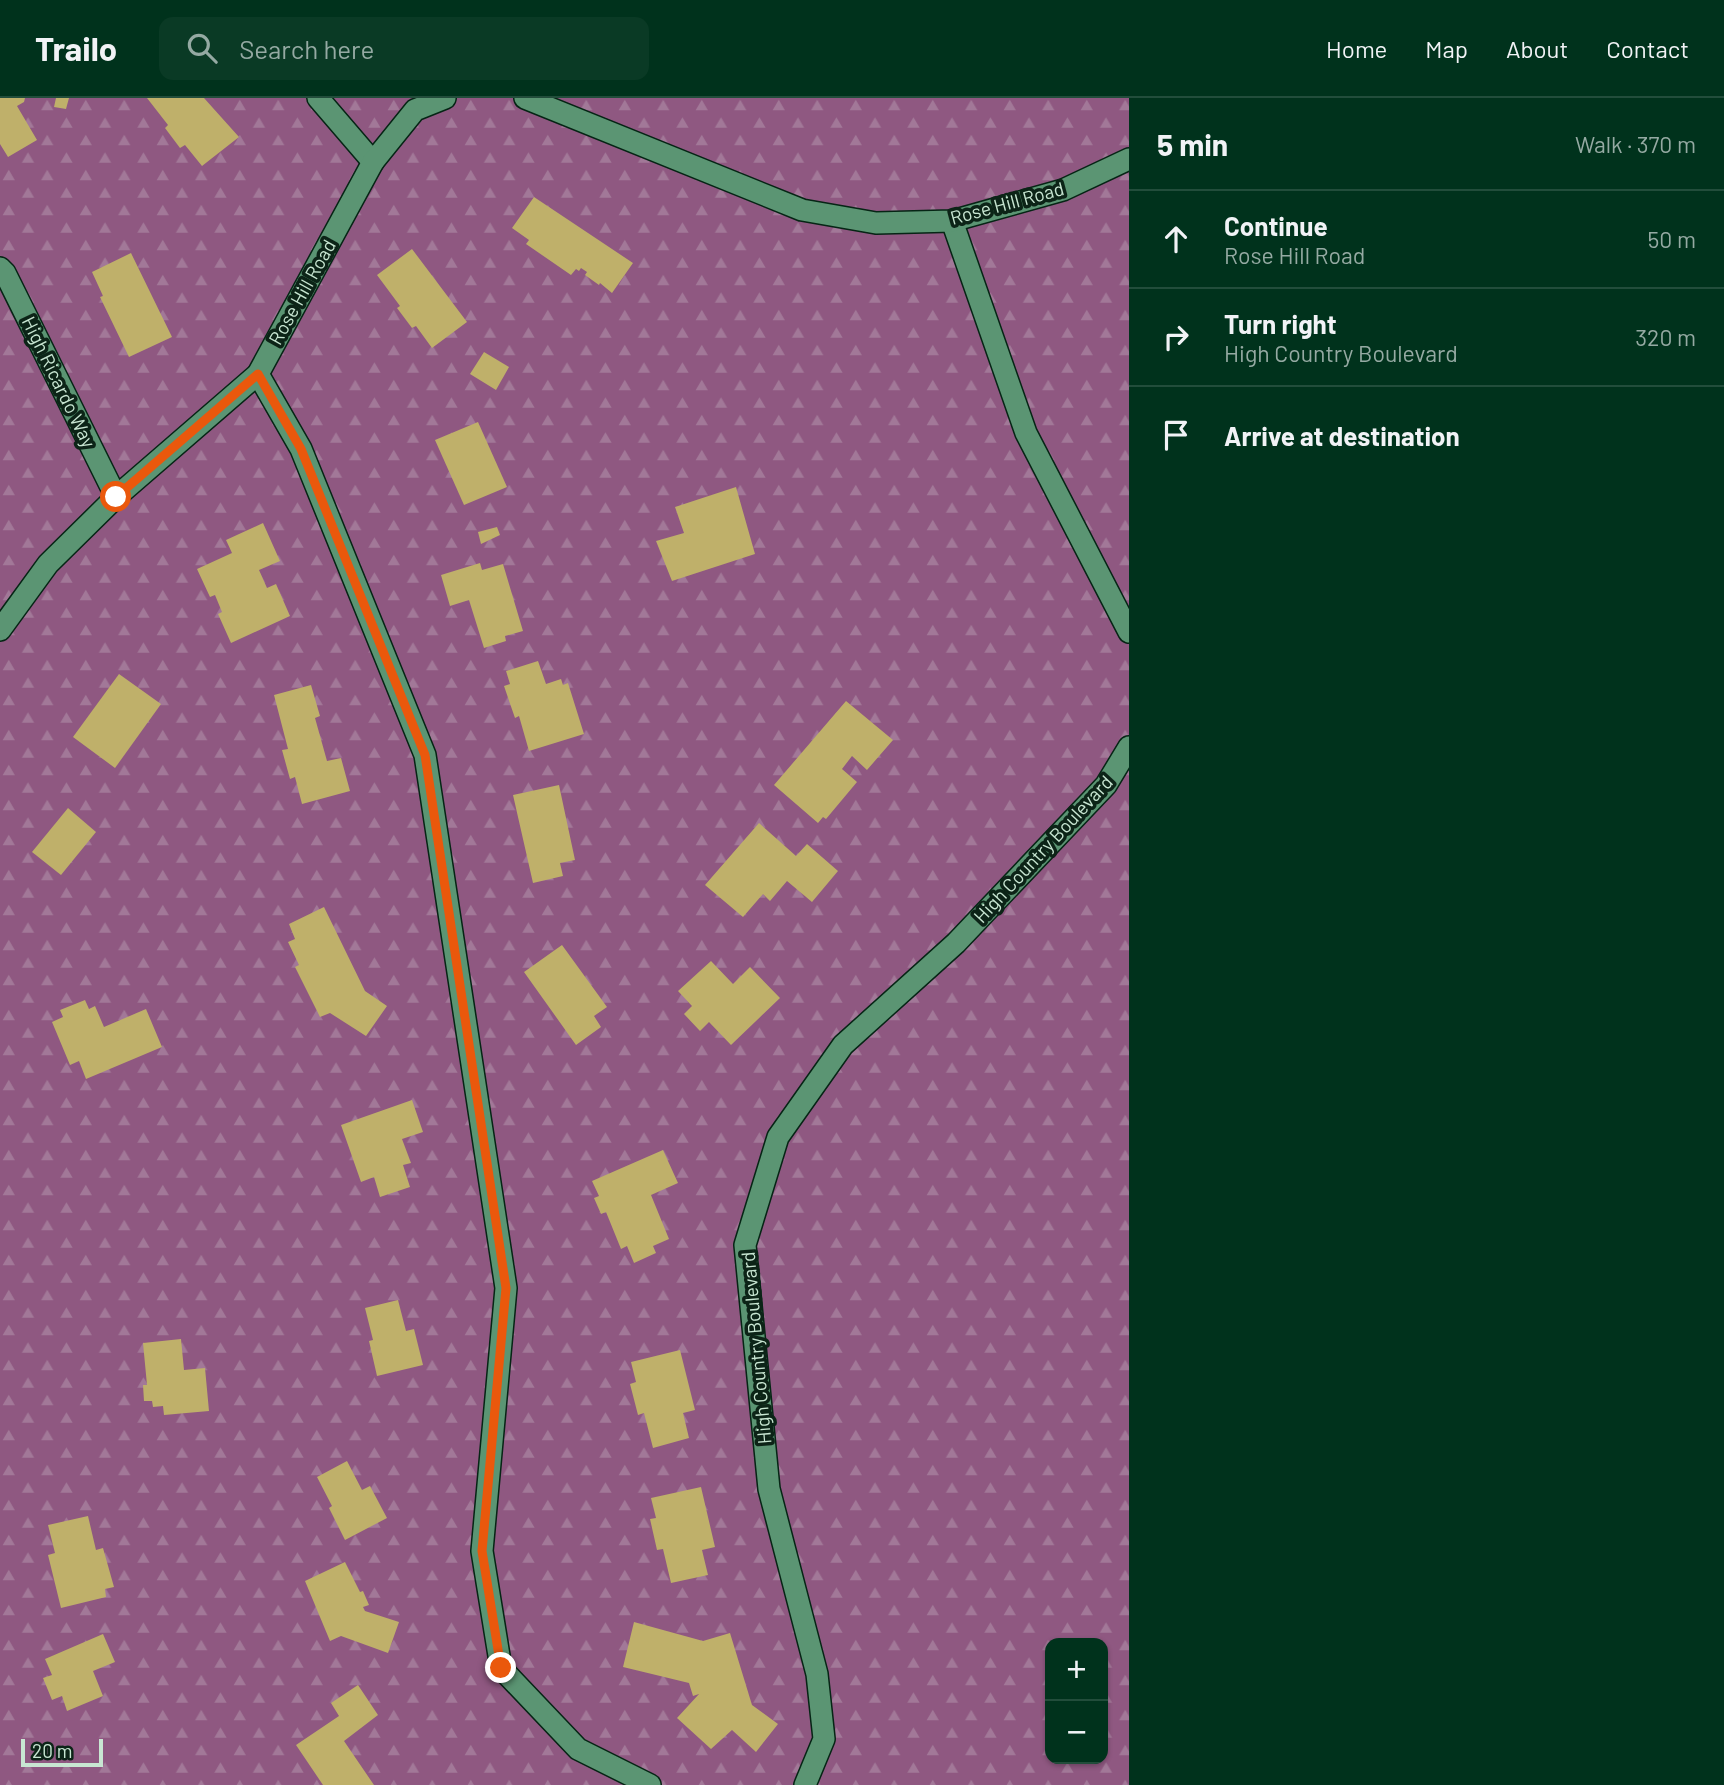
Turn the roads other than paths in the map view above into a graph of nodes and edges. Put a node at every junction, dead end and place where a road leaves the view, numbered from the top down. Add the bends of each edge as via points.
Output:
1 (318, 98) edge
2 (445, 98) edge
3 (525, 98) edge
4 (1129, 159) edge
5 (373, 162) junction
6 (952, 221) junction
7 (0, 268) edge
8 (258, 374) junction
9 (116, 497) junction
10 (0, 630) edge
11 (1129, 632) edge
12 (1129, 747) edge
13 (650, 1785) edge
14 (805, 1785) edge

1 - 5 street
2 - 5 street, Rose Hill Road via 415,110
3 - 6 street, Rose Hill Road via 802,210 876,223
4 - 6 street, Rose Hill Road via 1063,190
5 - 8 street, Rose Hill Road
6 - 11 street via 1026,433
7 - 9 street, High Ricardo Way
8 - 9 street, Rose Hill Road
8 - 13 street via 301,449 425,755 506,1288 482,1551 501,1668 578,1749
9 - 10 street, Rose Hill Road via 48,564
12 - 14 street, High Country Boulevard via 1106,785 956,943 843,1045 778,1138 745,1245 769,1489 817,1674 824,1739

